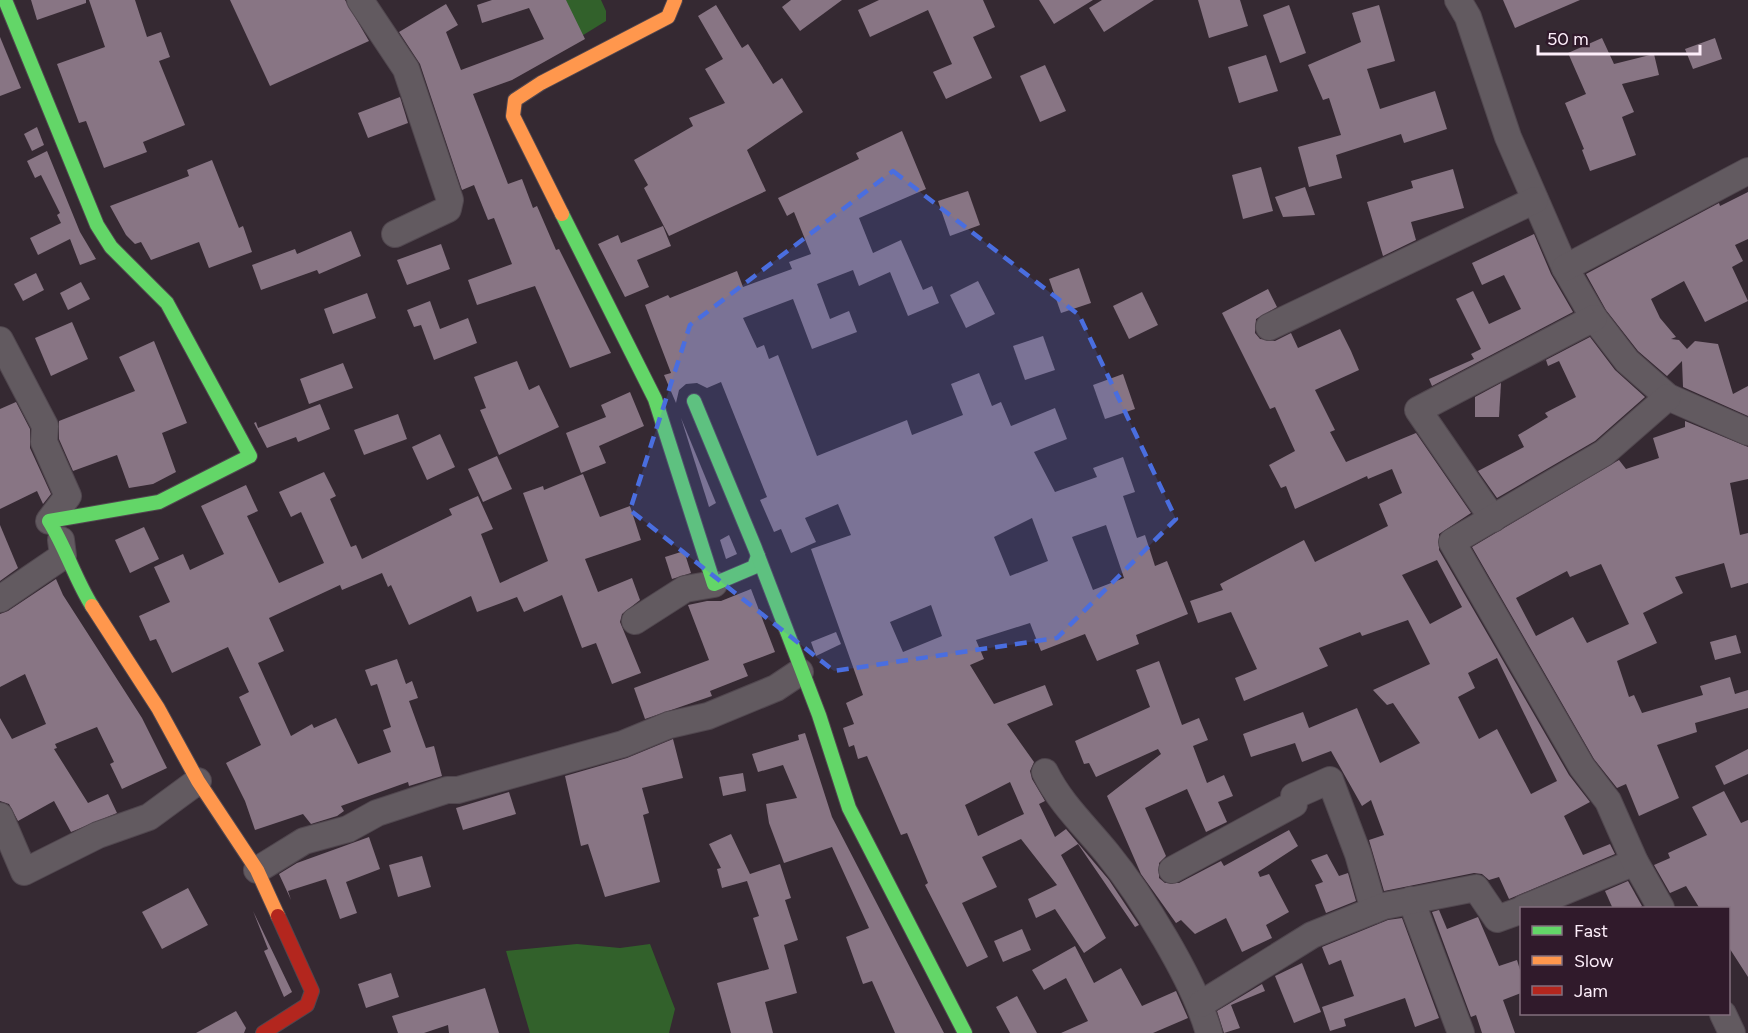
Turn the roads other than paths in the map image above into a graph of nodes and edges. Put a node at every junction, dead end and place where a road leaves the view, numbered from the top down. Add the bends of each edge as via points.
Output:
1 (5, 0) edge
2 (360, 0) edge
3 (675, 0) edge
4 (1458, 0) edge
5 (1748, 171) edge
6 (1535, 200) junction
7 (395, 234) dead end
8 (1565, 268) junction
9 (1594, 318) junction
10 (1269, 327) dead end
11 (0, 340) edge
12 (1668, 397) junction
13 (694, 401) dead end
14 (1748, 432) edge
15 (1494, 519) junction
16 (55, 531) junction
17 (758, 556) junction
18 (714, 584) junction
19 (0, 599) edge
20 (635, 621) dead end
21 (800, 672) junction
22 (1045, 772) dead end
23 (198, 780) junction
24 (0, 816) edge
25 (1635, 862) junction
26 (257, 870) junction
27 (1172, 870) dead end
28 (1411, 900) junction
29 (1528, 907) edge
30 (1660, 907) edge
31 (1374, 910) junction
32 (1520, 910) edge
33 (1201, 1004) junction
34 (1723, 1015) edge
35 (263, 1033) edge
36 (964, 1033) edge
37 (1209, 1033) edge
38 (1461, 1033) edge
39 (1732, 1033) edge

1 - 16 street via 97,225 111,247 167,303 250,456 159,502
2 - 7 street via 406,69 450,200 448,209
3 - 18 street via 668,17 515,100 513,116 655,399
4 - 6 street via 1468,17 1508,137
5 - 8 street
6 - 8 street
6 - 10 street
8 - 9 street
9 - 12 street via 1627,361
9 - 15 street via 1418,410
11 - 16 street via 45,426 44,442 68,496
12 - 14 street
12 - 15 street via 1604,453
13 - 17 street
15 - 25 street via 1452,542 1582,766 1608,801
16 - 19 street via 63,556
16 - 23 street via 78,585 158,708
17 - 18 street via 754,567
17 - 21 street
18 - 20 street via 685,589
21 - 26 street via 776,688 708,716 377,813 348,829 304,841
21 - 36 street via 819,715 849,808
22 - 33 street via 1053,790 1137,894
23 - 24 street via 149,817 98,835 24,872
23 - 26 street
25 - 29 street
25 - 30 street
26 - 35 street via 312,991 307,1005
27 - 31 street via 1294,804 1294,796 1330,780
28 - 31 street
28 - 32 street via 1476,888 1497,920
28 - 38 street
31 - 33 street via 1312,934
33 - 37 street
34 - 39 street

